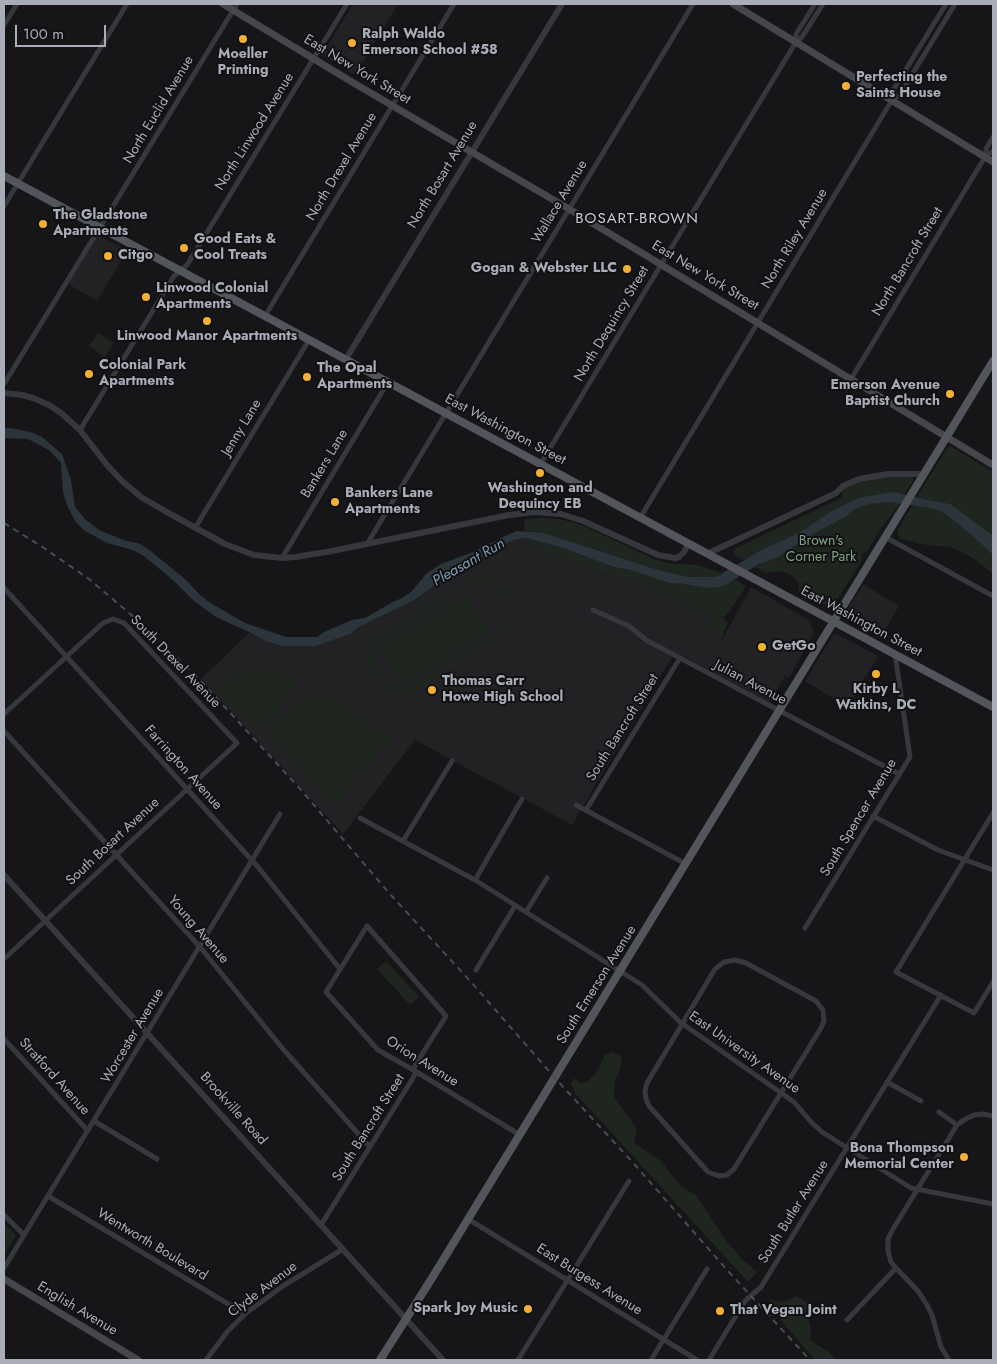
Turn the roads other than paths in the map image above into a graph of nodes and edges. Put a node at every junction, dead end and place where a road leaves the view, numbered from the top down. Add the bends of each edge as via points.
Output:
1 (17, 4) edge
2 (127, 4) edge
3 (222, 4) edge
4 (347, 4) edge
5 (454, 4) edge
6 (562, 4) edge
7 (693, 4) edge
8 (733, 4) edge
9 (815, 4) edge
10 (823, 4) edge
11 (946, 4) edge
12 (956, 4) edge
13 (235, 7) edge
14 (939, 16) junction
15 (946, 20) junction
16 (4, 26) edge
17 (796, 42) junction
18 (314, 59) junction
19 (892, 100) junction
20 (393, 106) junction
21 (993, 137) edge
22 (993, 151) edge
23 (471, 152) junction
24 (986, 157) junction
25 (993, 162) edge
26 (4, 176) edge
27 (17, 183) junction
28 (4, 206) edge
29 (569, 209) junction
30 (100, 227) junction
31 (661, 265) junction
32 (180, 270) junction
33 (264, 316) junction
34 (758, 322) junction
35 (309, 340) junction
36 (346, 359) junction
37 (993, 362) edge
38 (851, 379) junction
39 (388, 382) junction
40 (4, 384) edge
41 (4, 393) edge
42 (446, 413) junction
43 (80, 430) junction
44 (947, 438) junction
45 (541, 463) junction
46 (993, 465) edge
47 (924, 474) junction
48 (640, 518) junction
49 (195, 528) junction
50 (885, 538) junction
51 (367, 544) junction
52 (688, 544) junction
53 (707, 554) junction
54 (282, 558) junction
55 (4, 588) edge
56 (993, 596) edge
57 (593, 610) dead end
58 (834, 622) junction
59 (895, 654) junction
60 (66, 656) junction
61 (680, 658) junction
62 (993, 707) edge
63 (780, 711) junction
64 (4, 714) edge
65 (4, 731) edge
66 (237, 743) joint
67 (452, 761) dead end
68 (899, 774) junction
69 (187, 789) junction
70 (522, 799) dead end
71 (576, 805) dead end
72 (586, 810) junction
73 (993, 813) edge
74 (280, 814) dead end
75 (874, 816) junction
76 (360, 818) dead end
77 (403, 841) junction
78 (116, 854) junction
79 (965, 860) junction
80 (253, 861) junction
81 (686, 864) junction
82 (993, 870) edge
83 (4, 875) edge
84 (547, 878) dead end
85 (475, 880) junction
86 (515, 906) junction
87 (526, 912) junction
88 (45, 920) junction
89 (805, 928) dead end
90 (200, 947) junction
91 (4, 959) edge
92 (340, 969) junction
93 (476, 970) dead end
94 (620, 971) junction
95 (993, 982) edge
96 (941, 995) junction
97 (682, 1024) junction
98 (148, 1033) junction
99 (4, 1039) edge
100 (414, 1071) junction
101 (887, 1082) junction
102 (782, 1092) junction
103 (921, 1101) dead end
104 (939, 1112) dead end
105 (993, 1116) edge
106 (94, 1121) junction
107 (957, 1125) junction
108 (88, 1131) junction
109 (520, 1135) junction
110 (370, 1147) junction
111 (846, 1148) junction
112 (157, 1159) dead end
113 (629, 1181) dead end
114 (917, 1189) junction
115 (48, 1196) junction
116 (993, 1204) edge
117 (4, 1215) edge
118 (468, 1219) junction
119 (321, 1225) junction
120 (24, 1235) junction
121 (343, 1249) junction
122 (4, 1268) edge
123 (896, 1268) junction
124 (707, 1269) dead end
125 (4, 1279) edge
126 (568, 1280) junction
127 (245, 1314) junction
128 (406, 1319) junction
129 (848, 1320) dead end
130 (664, 1340) junction
131 (138, 1360) edge
132 (206, 1360) edge
133 (380, 1360) edge
134 (443, 1360) edge
135 (518, 1360) edge
136 (651, 1360) edge
137 (697, 1360) edge
138 (708, 1360) edge
139 (949, 1360) edge

1 - 16 street
2 - 27 street
3 - 13 main road, East New York Street
4 - 18 street, North Linwood Avenue
5 - 20 street, North Drexel Avenue
6 - 23 street, North Bosart Avenue
7 - 29 street, Wallace Avenue
8 - 17 main road
9 - 17 street, North Dequincy Street via 796,34
10 - 17 street, North Dequincy Street
11 - 14 street, North Riley Avenue
12 - 15 street, North Riley Avenue
13 - 18 main road, East New York Street
13 - 30 street, North Euclid Avenue
14 - 15 street
14 - 19 street, North Riley Avenue via 892,92
15 - 19 street, North Riley Avenue via 899,96
17 - 19 main road
17 - 31 street, North Dequincy Street
18 - 20 main road, East New York Street
18 - 32 street, North Linwood Avenue via 187,265
19 - 24 main road
19 - 34 street, North Riley Avenue
20 - 23 main road, East New York Street
20 - 33 street, North Drexel Avenue
21 - 24 street, North Bancroft Street via 986,149
22 - 24 street, North Bancroft Street
23 - 29 main road, East New York Street
23 - 36 street, North Bosart Avenue
24 - 25 main road
24 - 38 street, North Bancroft Street
26 - 27 main road, East Washington Street
27 - 28 street
27 - 30 main road, East Washington Street
29 - 31 main road, East New York Street
29 - 42 street, Wallace Avenue
30 - 32 main road, East Washington Street
30 - 40 street, North Euclid Avenue
31 - 34 main road, East New York Street
31 - 45 street, North Dequincy Street
32 - 33 main road, East Washington Street
32 - 43 street, North Linwood Avenue
33 - 35 main road, East Washington Street
34 - 38 main road, East New York Street
34 - 48 street, North Riley Avenue
35 - 36 main road, East Washington Street
35 - 49 street, Jenny Lane
36 - 39 main road, East Washington Street
37 - 44 main road, South Emerson Avenue
38 - 44 main road, East New York Street
39 - 42 main road, East Washington Street
39 - 54 street, Bankers Lane
41 - 43 street via 27,396 49,405
42 - 45 main road, East Washington Street
42 - 51 street, Wallace Avenue
43 - 49 street via 130,488
44 - 46 main road, East New York Street
44 - 47 main road, South Emerson Avenue
45 - 48 main road, East Washington Street
47 - 50 main road, South Emerson Avenue
47 - 53 street via 888,474 859,479
48 - 52 main road, East Washington Street
49 - 54 street via 241,551
50 - 56 street
50 - 58 main road, South Emerson Avenue
51 - 52 street via 532,512 572,517 669,558 679,557
51 - 54 street
52 - 53 main road, East Washington Street
53 - 58 main road, East Washington Street
55 - 60 street, Farrington Avenue
57 - 61 street, Julian Avenue via 629,626 646,640
58 - 59 main road, East Washington Street
58 - 63 main road, South Emerson Avenue
59 - 62 main road, East Washington Street
59 - 68 street, South Spencer Avenue via 910,757
60 - 64 street, South Drexel Avenue
60 - 66 street, South Drexel Avenue via 107,620 124,623
60 - 69 street, Farrington Avenue
61 - 63 street, Julian Avenue
61 - 72 street, South Bancroft Street
63 - 68 street, Julian Avenue
63 - 81 main road, South Emerson Avenue
65 - 78 street, Young Avenue
66 - 69 street, South Bosart Avenue
67 - 77 street
68 - 75 street, South Spencer Avenue
69 - 78 street, South Bosart Avenue
69 - 80 street, Farrington Avenue
70 - 85 street
71 - 72 street
72 - 81 street
73 - 79 street
74 - 80 street, Worcester Avenue
75 - 79 street via 924,843
75 - 89 street, South Spencer Avenue
76 - 77 street
77 - 85 street
78 - 88 street, South Bosart Avenue
78 - 90 street, Young Avenue
79 - 82 street
79 - 96 street via 896,972
80 - 90 street, Worcester Avenue
80 - 92 street, Farrington Avenue
81 - 94 main road, South Emerson Avenue
83 - 88 street, Brookville Road
84 - 87 street
85 - 86 street
86 - 87 street, East University Avenue
86 - 93 street
87 - 94 street, East University Avenue
88 - 91 street, South Bosart Avenue
88 - 98 street, Brookville Road
90 - 98 street, Worcester Avenue
90 - 110 street, Young Avenue via 283,1049
92 - 100 street, Orion Avenue via 326,992 378,1050
92 - 100 street, South Bancroft Street via 367,926 446,1016
94 - 97 street, East University Avenue via 646,987
94 - 109 main road, South Emerson Avenue
95 - 96 street via 974,1013
96 - 101 street, South Butler Avenue
97 - 102 street, East University Avenue
97 - 102 street via 716,969 727,961 746,963 816,1001 824,1021
97 - 102 street via 647,1083 646,1099 708,1172 722,1176 734,1169
98 - 106 street, Worcester Avenue
98 - 119 street, Brookville Road
99 - 108 street, Stratford Avenue
100 - 109 street, Orion Avenue
100 - 110 street, South Bancroft Street via 413,1078
101 - 103 street
101 - 111 street, South Butler Avenue
102 - 111 street, East University Avenue via 822,1132
104 - 107 street
105 - 107 street via 974,1115
106 - 108 street, Worcester Avenue
106 - 112 street, Stratford Avenue
107 - 114 street
108 - 115 street, Worcester Avenue
109 - 118 main road, South Emerson Avenue
110 - 119 street, South Bancroft Street
111 - 114 street, East University Avenue
111 - 138 street, South Butler Avenue via 761,1287 745,1301
113 - 126 street
114 - 116 street, East University Avenue
114 - 123 street via 889,1237 888,1251
115 - 120 street, Worcester Avenue
115 - 127 street, Wentworth Boulevard
117 - 120 street
118 - 126 street, East Burgess Avenue
118 - 128 main road, South Emerson Avenue
119 - 121 street, Brookville Road
120 - 122 street, Worcester Avenue
121 - 127 street, Clyde Avenue
121 - 128 street, Brookville Road
123 - 129 street
123 - 139 street via 927,1305 941,1347
124 - 130 street
125 - 131 main road, English Avenue
126 - 130 street, East Burgess Avenue
126 - 135 street
127 - 132 street, Clyde Avenue
128 - 133 main road, South Emerson Avenue
128 - 134 street, Brookville Road
130 - 136 street
130 - 137 street, East Burgess Avenue

